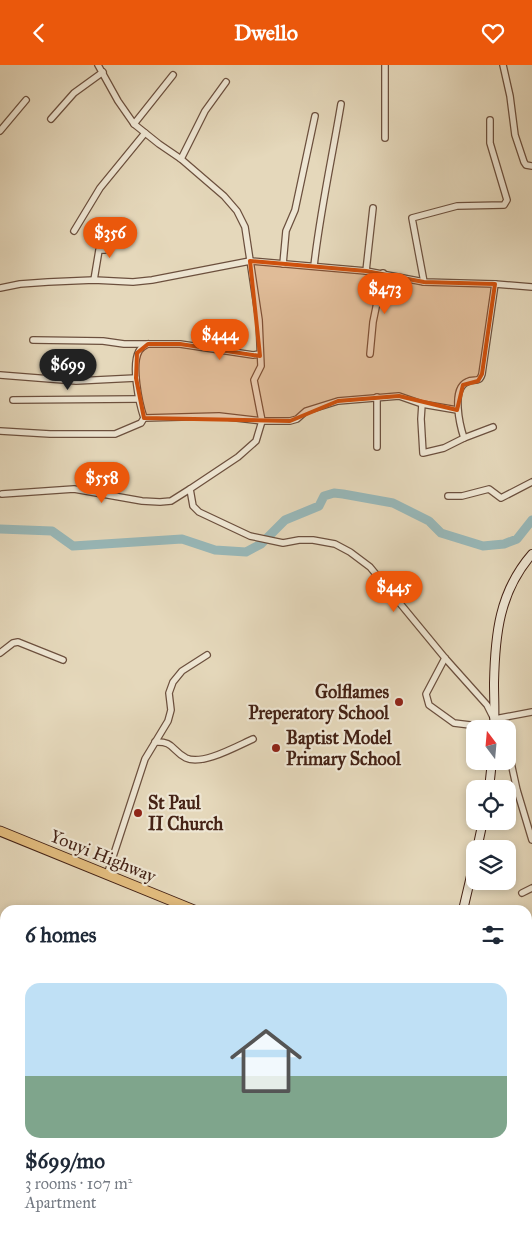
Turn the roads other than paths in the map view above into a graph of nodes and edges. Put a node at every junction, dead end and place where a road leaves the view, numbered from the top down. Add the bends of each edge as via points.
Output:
1 (98, 65) edge
2 (385, 65) edge
3 (503, 65) edge
4 (102, 72) junction
5 (173, 75) dead end
6 (226, 82) dead end
7 (26, 100) dead end
8 (341, 104) dead end
9 (315, 116) dead end
10 (51, 119) dead end
11 (490, 119) dead end
12 (134, 124) junction
13 (1, 129) edge
14 (145, 133) junction
15 (385, 138) dead end
16 (181, 159) junction
17 (532, 166) edge
18 (373, 208) dead end
19 (74, 231) dead end
20 (116, 234) dead end
21 (250, 261) junction
22 (284, 264) junction
23 (314, 266) junction
24 (366, 271) junction
25 (383, 273) junction
26 (94, 281) junction
27 (424, 282) junction
28 (495, 284) junction
29 (532, 287) edge
30 (0, 288) edge
31 (33, 340) dead end
32 (148, 344) junction
33 (260, 354) junction
34 (370, 354) dead end
35 (0, 375) edge
36 (136, 378) junction
37 (377, 397) junction
38 (138, 399) junction
39 (13, 400) dead end
40 (422, 404) junction
41 (457, 410) junction
42 (144, 418) junction
43 (262, 421) junction
44 (493, 427) dead end
45 (0, 431) edge
46 (464, 438) junction
47 (377, 447) dead end
48 (532, 482) edge
49 (190, 489) junction
50 (2, 494) dead end
51 (448, 496) dead end
52 (532, 554) edge
53 (0, 653) edge
54 (207, 655) dead end
55 (445, 658) junction
56 (63, 660) dead end
57 (532, 712) edge
58 (493, 720) edge
59 (495, 720) edge
60 (511, 720) edge
61 (466, 724) edge
62 (253, 739) dead end
63 (155, 743) junction
64 (513, 770) edge
65 (0, 831) edge
66 (532, 840) edge
67 (108, 875) junction
68 (532, 888) edge
69 (468, 890) edge
70 (522, 893) dead end
71 (182, 905) edge
72 (464, 905) edge

1 - 4 street
2 - 15 street
3 - 17 street via 515,135 524,162
4 - 10 street via 74,93
4 - 12 street
5 - 12 street
6 - 16 street via 205,111
7 - 13 street
8 - 23 street
9 - 22 street via 295,210 286,231
11 - 27 street via 490,143 507,201 504,205 457,206 412,217
12 - 14 street
14 - 16 street
14 - 19 street via 100,188
16 - 21 street via 224,195 237,211 245,227
18 - 24 street
20 - 26 street via 105,251 99,250
21 - 22 street
21 - 26 street via 152,280
21 - 33 street via 259,320
22 - 23 street
23 - 24 street
24 - 25 street
25 - 27 street
25 - 34 street
26 - 30 street via 20,284
27 - 28 street
28 - 29 street
28 - 41 street via 481,378 463,385
31 - 32 street
32 - 33 street via 180,344
32 - 36 street via 137,353
33 - 43 street via 261,366 254,380
35 - 36 street via 76,381
36 - 38 street
37 - 40 street via 399,395
37 - 43 street via 338,401 306,411 290,421
37 - 47 street
38 - 39 street
38 - 42 street
40 - 41 street
40 - 46 street via 423,453
41 - 46 street
42 - 43 street via 219,416
42 - 45 street via 140,423 114,434
43 - 49 street via 256,441
44 - 46 street
48 - 51 street via 501,498 489,489
49 - 50 street via 171,501 160,502 74,489
49 - 55 street via 193,506 199,512 250,536 275,543 313,540 350,552 370,567
52 - 59 street via 523,564 500,612 494,683
53 - 56 street via 18,642
54 - 63 street via 177,675 169,693 171,710 168,721
55 - 58 street via 487,705
55 - 61 street via 426,695 429,705 454,723
57 - 60 street
62 - 63 street via 199,760 183,756 168,743
63 - 67 street via 145,759
64 - 66 street
65 - 67 main road, Youyi Highway
67 - 71 main road, Youyi Highway
68 - 70 street
69 - 72 street

